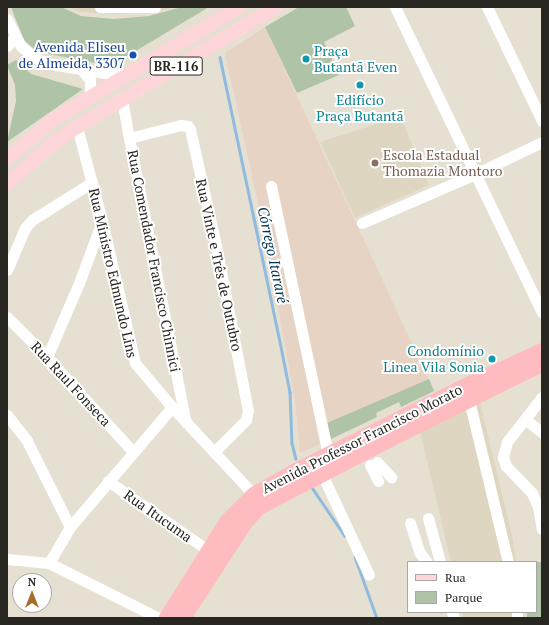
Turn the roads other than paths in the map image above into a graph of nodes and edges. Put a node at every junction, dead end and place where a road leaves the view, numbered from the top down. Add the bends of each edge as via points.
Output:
1 (100, 7) edge
2 (155, 7) edge
3 (239, 7) edge
4 (276, 7) edge
5 (395, 7) edge
6 (487, 7) edge
7 (8, 22) edge
8 (15, 37) junction
9 (7, 46) edge
10 (82, 70) junction
11 (124, 76) junction
12 (90, 96) junction
13 (122, 99) junction
14 (542, 121) edge
15 (77, 127) junction
16 (129, 138) junction
17 (542, 142) edge
18 (9, 159) edge
19 (475, 174) junction
20 (92, 182) junction
21 (7, 184) edge
22 (271, 186) dead end
23 (102, 221) junction
24 (362, 223) dead end
25 (7, 270) edge
26 (542, 313) edge
27 (7, 317) edge
28 (542, 351) edge
29 (47, 357) junction
30 (542, 364) edge
31 (542, 397) edge
32 (469, 400) junction
33 (172, 407) junction
34 (7, 415) edge
35 (525, 419) junction
36 (186, 423) junction
37 (542, 433) edge
38 (133, 452) junction
39 (214, 452) junction
40 (328, 455) junction
41 (322, 474) junction
42 (391, 477) dead end
43 (108, 481) junction
44 (378, 481) dead end
45 (254, 495) junction
46 (428, 518) dead end
47 (410, 523) dead end
48 (70, 527) junction
49 (542, 529) edge
50 (209, 552) junction
51 (7, 559) edge
52 (426, 561) edge
53 (440, 561) edge
54 (508, 561) edge
55 (49, 563) junction
56 (369, 575) dead end
57 (159, 618) edge
58 (167, 618) edge
59 (182, 618) edge

1 - 2 street
3 - 11 main road, BR-116
4 - 13 main road, BR-116
5 - 19 street
6 - 14 street
7 - 8 street
8 - 9 street
8 - 10 street via 31,55 40,60
10 - 11 street
10 - 12 street via 90,80
11 - 12 main road, BR-116
12 - 18 main road, BR-116 via 37,132
13 - 15 main road, BR-116
13 - 16 street, Rua Comendador Francisco Chinnici
15 - 20 street, Rua Ministro Edmundo Lins
15 - 21 main road, BR-116 via 49,147
16 - 36 street, Rua Comendador Francisco Chinnici
16 - 39 street, Rua Vinte e Três de Outubro via 181,125 190,129 248,410 246,420
17 - 19 street
19 - 24 street
19 - 26 street
20 - 23 street, Rua Ministro Edmundo Lins
20 - 25 street via 32,220 25,228
22 - 40 street
23 - 29 street
23 - 33 street, Rua Ministro Edmundo Lins via 134,363
27 - 29 street, Rua Raul Fonseca
28 - 40 highway, Avenida Professor Francisco Morato via 468,384
29 - 38 street, Rua Raul Fonseca
30 - 32 highway, Avenida Professor Francisco Morato
31 - 35 street
32 - 41 highway, Avenida Professor Francisco Morato
32 - 54 street
33 - 36 street, Rua Ministro Edmundo Lins
33 - 38 street
34 - 48 street via 27,441
35 - 37 street
35 - 49 street via 504,450 503,462 532,493 538,507
36 - 39 street, Rua Ministro Edmundo Lins
38 - 43 street
39 - 45 street, Rua Ministro Edmundo Lins
40 - 45 highway, Avenida Professor Francisco Morato
41 - 56 street
41 - 59 highway, Avenida Professor Francisco Morato via 253,512
42 - 44 street via 373,464
43 - 48 street
43 - 50 street, Rua Itucuma
45 - 50 highway, Avenida Professor Francisco Morato via 227,522
46 - 53 street
47 - 52 street via 420,552
48 - 55 street
50 - 58 highway, Avenida Professor Francisco Morato
51 - 55 street
55 - 57 street

